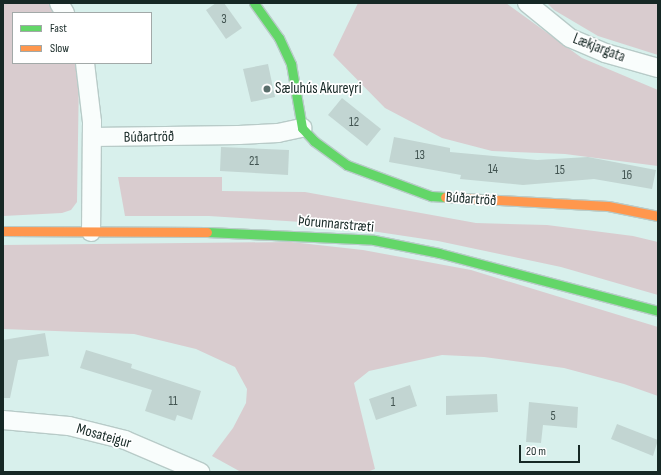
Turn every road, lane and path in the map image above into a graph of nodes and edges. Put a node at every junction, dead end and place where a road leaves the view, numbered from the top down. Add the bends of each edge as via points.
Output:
1 (59, 3) edge
2 (254, 3) edge
3 (527, 3) edge
4 (64, 12) edge
5 (85, 64) edge
6 (658, 68) edge
7 (302, 128) junction
8 (92, 137) junction
9 (658, 216) edge
10 (3, 231) edge
11 (91, 232) junction
12 (658, 311) edge
13 (3, 420) edge
14 (200, 472) edge

1 - 4 street
2 - 7 street via 279,38 292,64
3 - 6 street, Lækjargata via 570,38 605,53
5 - 8 street
7 - 8 street, Búðartröð via 278,133 239,135
7 - 9 street, Búðartröð via 314,141 347,165 431,196 600,206
8 - 11 street
10 - 11 street, Þórunnarstræti
11 - 12 street, Þórunnarstræti via 231,232 374,240 439,253
13 - 14 street, Mosateigur via 69,426 125,440

